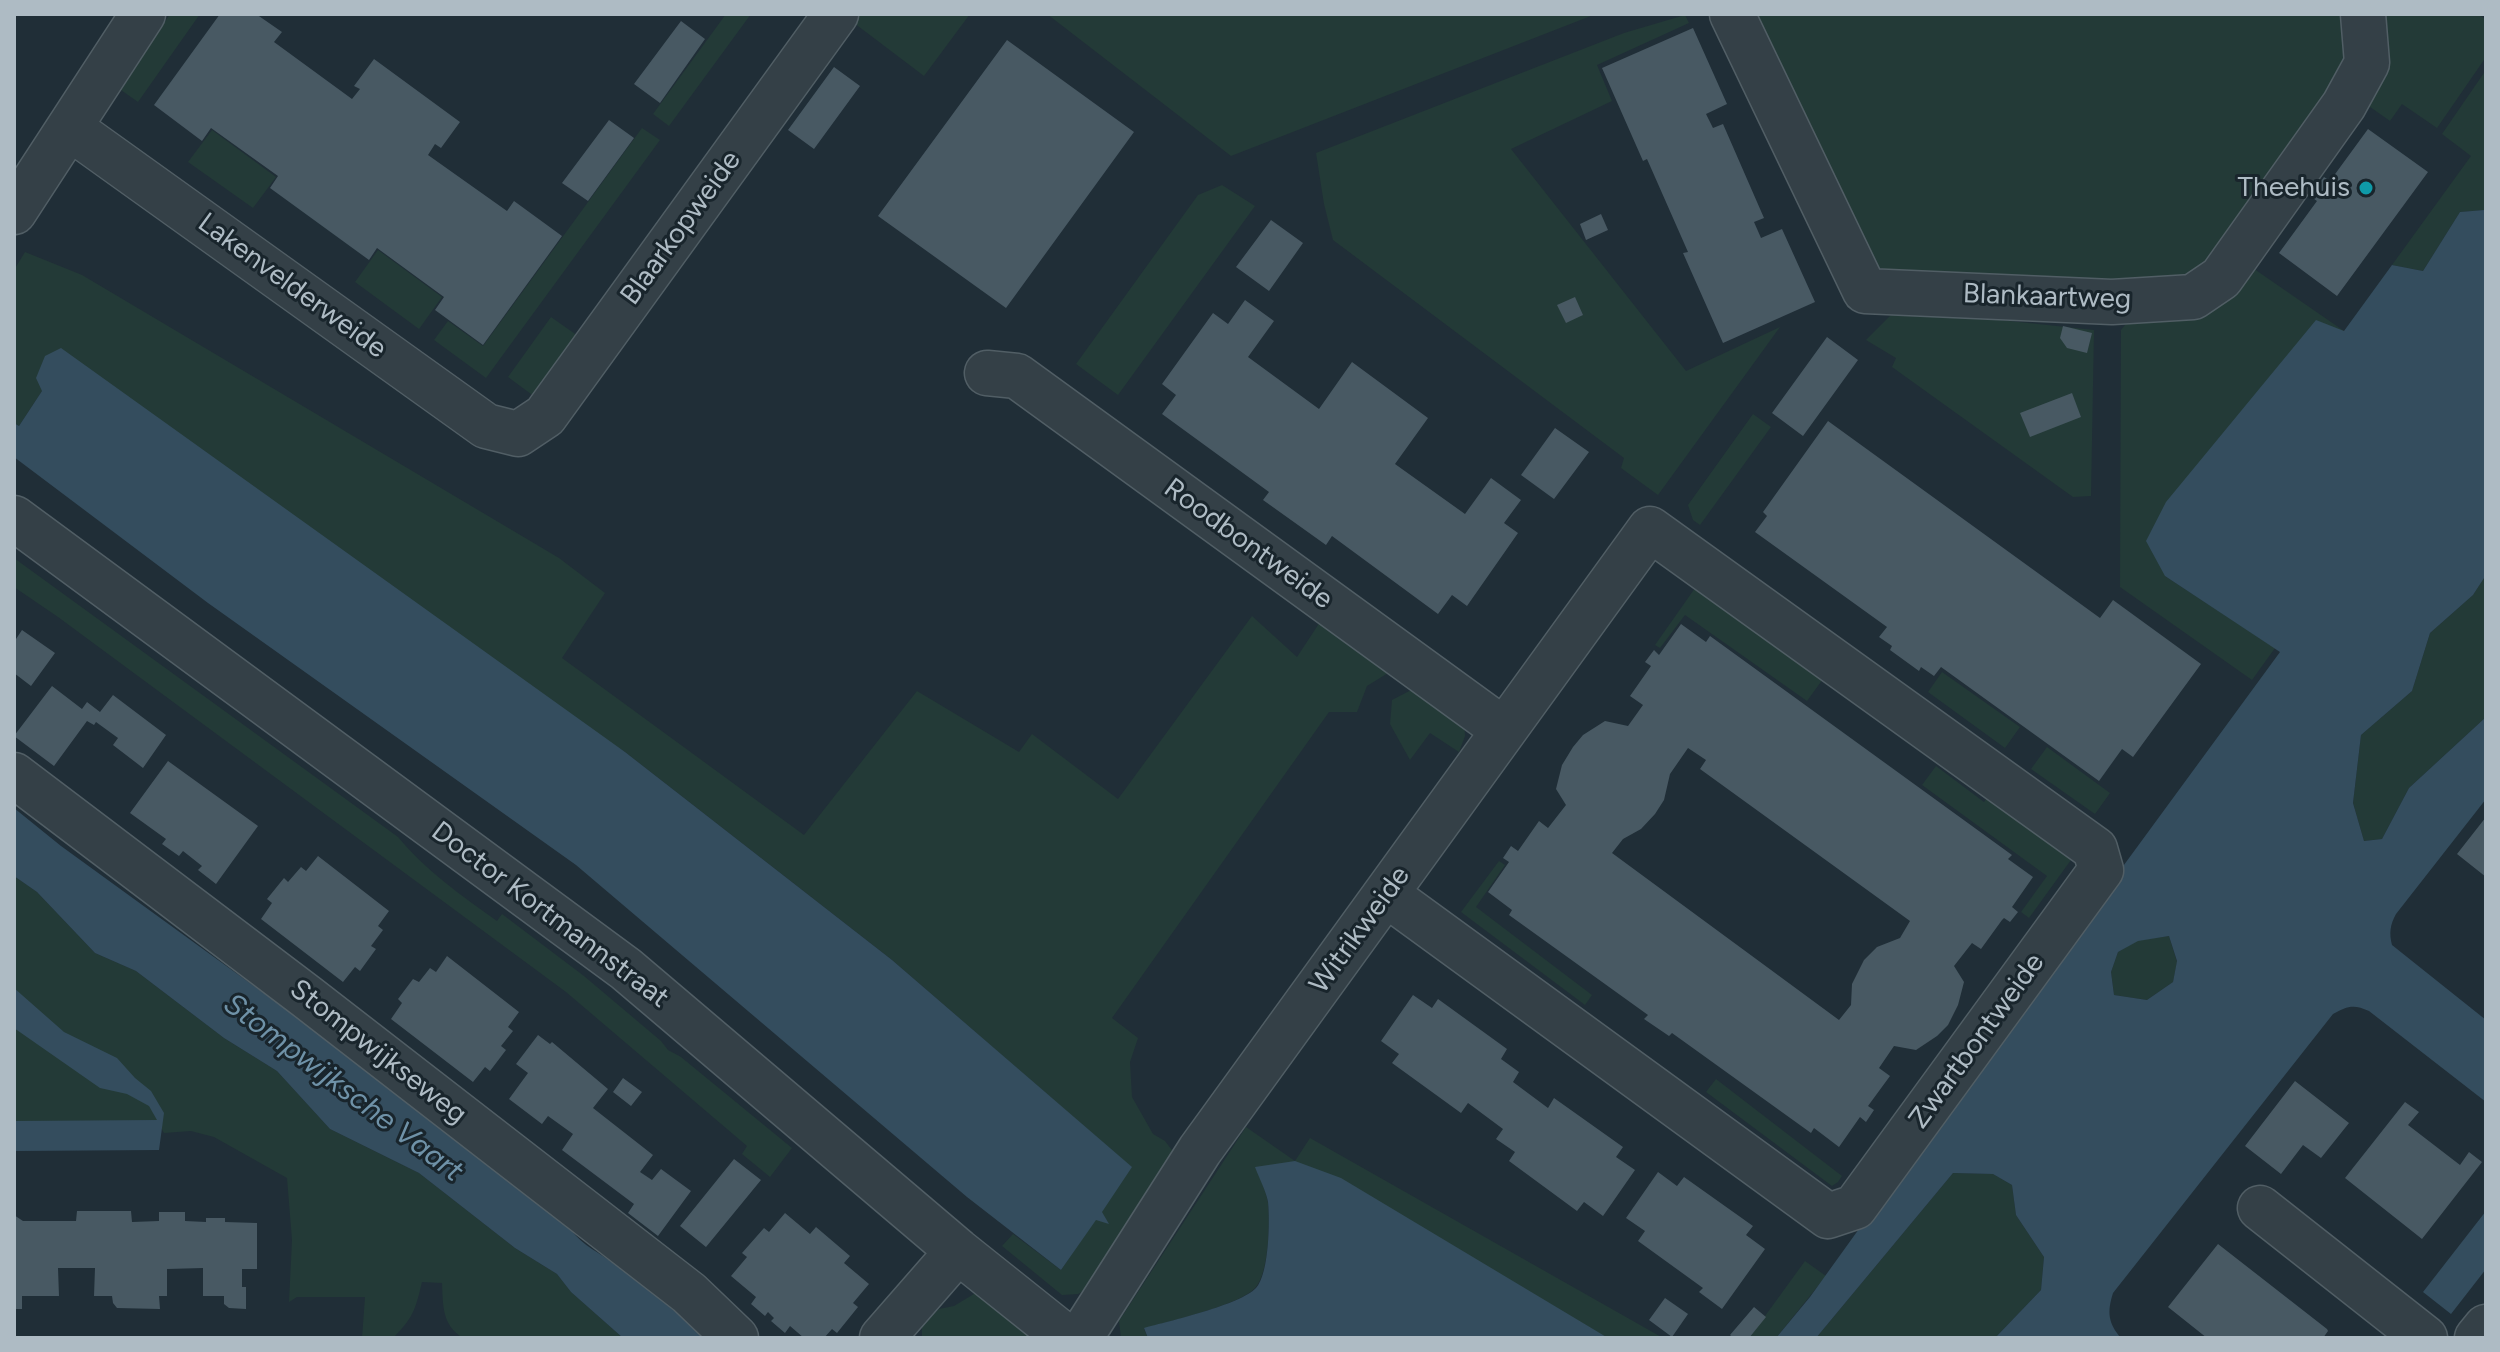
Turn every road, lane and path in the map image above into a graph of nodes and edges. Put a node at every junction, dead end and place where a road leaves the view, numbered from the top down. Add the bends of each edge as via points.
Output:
1 (143, 14) edge
2 (836, 14) edge
3 (1732, 14) edge
4 (2363, 14) edge
5 (70, 128) junction
6 (14, 212) edge
7 (987, 373) dead end
8 (518, 434) joint
9 (14, 518) edge
10 (1650, 529) joint
11 (1504, 730) junction
12 (14, 775) edge
13 (1386, 894) junction
14 (2260, 1208) dead end
15 (958, 1251) junction
16 (2486, 1327) edge
17 (736, 1338) edge
18 (882, 1338) edge
19 (1067, 1338) edge
20 (1080, 1338) edge
21 (2425, 1338) edge
22 (2477, 1338) edge

1 - 5 street
2 - 8 street, Blaarkopweide via 545,416
3 - 4 street, Blankaartweg via 1865,291 2112,302 2193,297 2221,278 2344,105 2367,63
5 - 6 street
5 - 8 street, Lakenvelderweide via 486,426
7 - 11 street, Roodbontweide via 1017,376
9 - 15 street, Doctor Kortmannstraat via 626,969
10 - 11 street, Witrikweide
10 - 13 street, Zwartbontweide via 2095,849 2101,870 1855,1207 1828,1216
11 - 13 street, Witrikweide
12 - 17 street, Stompwijkseweg via 689,1293
13 - 20 street, Witrikweide via 1200,1150
14 - 21 street
15 - 18 street
15 - 19 street, Doctor Kortmannstraat
16 - 22 street

